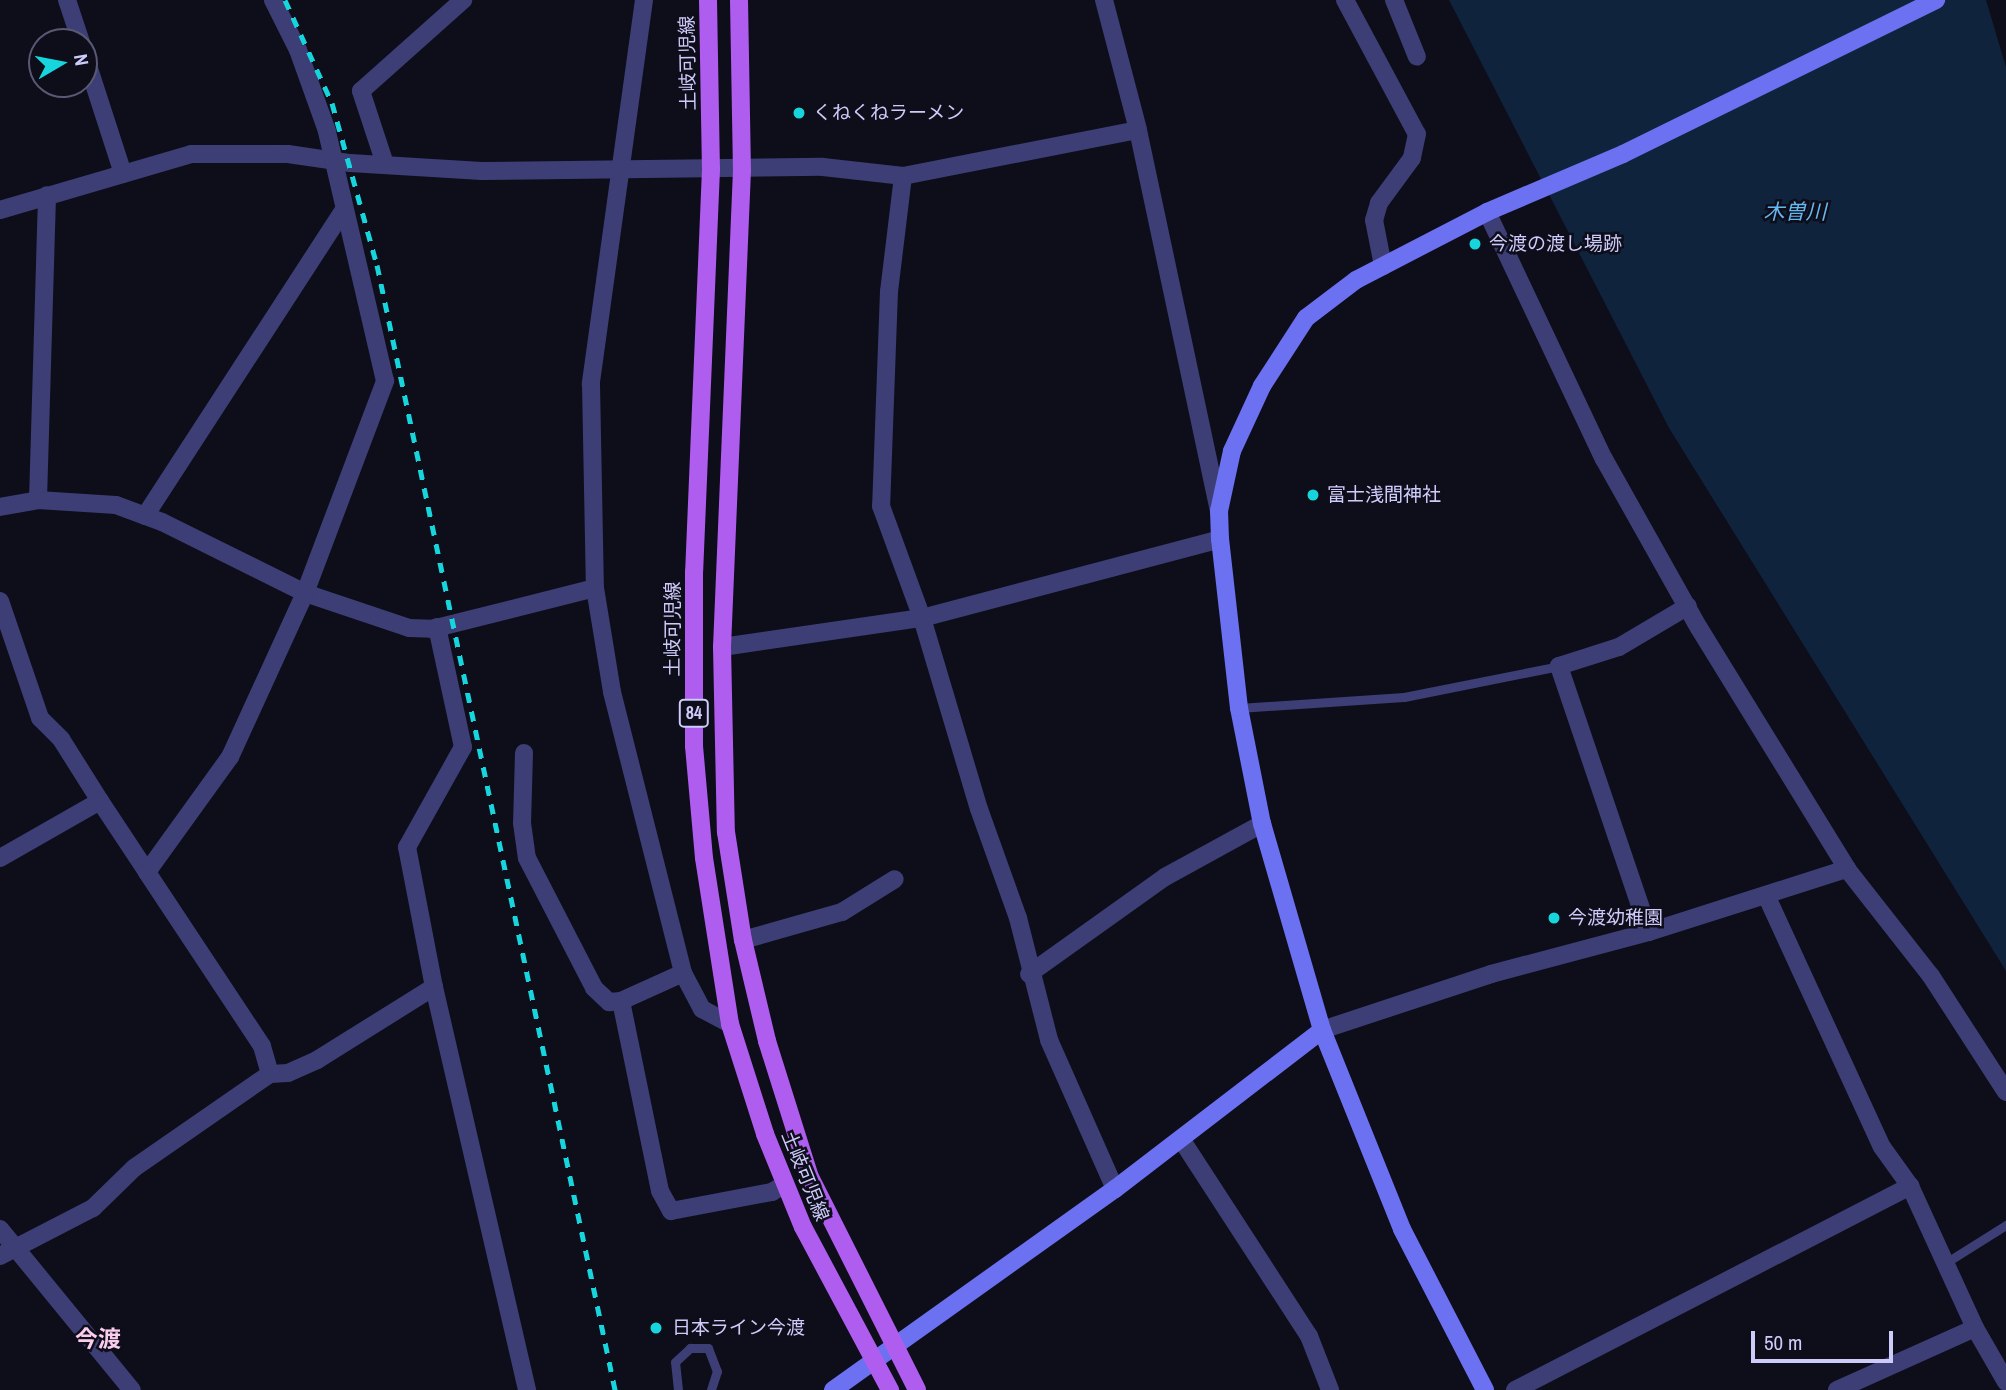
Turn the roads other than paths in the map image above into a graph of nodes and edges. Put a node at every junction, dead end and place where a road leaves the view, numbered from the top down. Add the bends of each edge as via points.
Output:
1 (67, 0) edge
2 (273, 0) edge
3 (463, 0) edge
4 (643, 0) edge
5 (708, 0) edge
6 (739, 0) edge
7 (1104, 0) edge
8 (1345, 0) edge
9 (1394, 0) edge
10 (1936, 0) edge
11 (76, 28) edge
12 (1417, 57) dead end
13 (98, 96) edge
14 (1138, 130) junction
15 (332, 160) junction
16 (385, 164) junction
17 (711, 169) junction
18 (619, 170) junction
19 (742, 170) junction
20 (123, 174) junction
21 (903, 176) junction
22 (47, 195) junction
23 (0, 210) edge
24 (344, 210) junction
25 (1487, 212) junction
26 (1383, 266) junction
27 (38, 500) junction
28 (0, 507) edge
29 (1219, 510) junction
30 (145, 516) junction
31 (1220, 539) junction
32 (595, 588) junction
33 (306, 593) junction
34 (0, 601) edge
35 (1688, 606) junction
36 (922, 618) junction
37 (437, 628) junction
38 (722, 646) junction
39 (1559, 666) junction
40 (1239, 708) junction
41 (524, 753) dead end
42 (100, 802) junction
43 (1262, 824) junction
44 (0, 858) edge
45 (1847, 869) junction
46 (147, 872) junction
47 (895, 879) dead end
48 (1766, 895) junction
49 (1649, 932) junction
50 (743, 940) junction
51 (683, 974) junction
52 (1030, 974) junction
53 (434, 987) junction
54 (621, 1001) junction
55 (730, 1024) junction
56 (1322, 1030) junction
57 (270, 1074) junction
58 (2006, 1092) edge
59 (1181, 1139) junction
60 (785, 1184) junction
61 (1910, 1186) junction
62 (1115, 1189) junction
63 (2006, 1225) edge
64 (0, 1228) edge
65 (7, 1252) edge
66 (1947, 1262) junction
67 (1975, 1328) junction
68 (897, 1347) junction
69 (875, 1361) junction
70 (2006, 1382) edge
71 (132, 1390) edge
72 (527, 1390) edge
73 (678, 1390) edge
74 (711, 1390) edge
75 (833, 1390) edge
76 (890, 1390) edge
77 (917, 1390) edge
78 (1329, 1390) edge
79 (1485, 1390) edge
80 (1515, 1390) edge
81 (1837, 1390) edge

1 - 11 street
2 - 15 street via 298,50
3 - 16 street via 361,91
4 - 18 street
5 - 17 main road, 土岐可児線 / 84
6 - 19 main road, 土岐可児線 / 84
7 - 14 street
8 - 26 street via 1417,134 1412,158 1379,203 1374,220
9 - 12 street
10 - 25 street via 1623,154
13 - 20 street
14 - 21 street
14 - 29 street
15 - 16 street
15 - 20 street via 288,154 191,155
15 - 24 street
16 - 18 street via 482,171
17 - 18 street
17 - 19 street
17 - 55 main road, 土岐可児線 / 84 via 694,572 694,746 704,858
18 - 32 street via 591,384
19 - 21 street via 823,167
19 - 38 main road, 土岐可児線 / 84
20 - 22 street
21 - 36 street via 889,291 881,506
22 - 23 street
22 - 27 street
24 - 30 street
24 - 33 street via 385,381
25 - 26 street
25 - 35 street via 1604,459
26 - 29 street via 1356,280 1306,318 1262,386 1232,451
27 - 28 street
27 - 30 street via 116,505
29 - 31 street
30 - 33 street
31 - 36 street
31 - 40 street
32 - 37 street
32 - 51 street via 612,692
33 - 37 street via 409,628
33 - 46 street via 230,757
34 - 42 street via 40,718 61,739
35 - 39 street via 1619,647
35 - 45 street
36 - 38 street
36 - 52 street via 979,809 1018,918
37 - 53 street via 463,747 407,847
38 - 50 main road, 土岐可児線 / 84 via 726,832
39 - 40 lane via 1404,697
39 - 49 street
40 - 43 street
41 - 54 street via 522,823 527,858 594,988 609,1002
42 - 44 street
42 - 46 street
43 - 52 street via 1165,877
43 - 56 street
45 - 48 street
45 - 58 street via 1931,976
46 - 57 street via 262,1046
47 - 50 street via 842,912
48 - 49 street
48 - 61 street via 1882,1147
49 - 56 street via 1491,974
50 - 68 main road, 土岐可児線 / 84 via 766,1041 810,1177
51 - 54 street
51 - 55 street via 702,1009
52 - 62 street via 1049,1040
53 - 57 street via 317,1060 288,1073
53 - 72 street
54 - 60 street via 660,1191 671,1211 772,1192
55 - 60 main road, 土岐可児線 / 84
56 - 59 street
56 - 79 street via 1402,1229
57 - 65 street via 134,1168 93,1208
59 - 62 street
59 - 78 street via 1309,1336
60 - 69 main road, 土岐可児線 / 84 via 848,1318
61 - 66 street
61 - 80 street
62 - 68 street
63 - 66 lane
64 - 65 street
65 - 71 street
66 - 67 street
67 - 70 street
67 - 81 street
68 - 69 street
68 - 77 main road, 土岐可児線 / 84
69 - 75 street
69 - 76 main road, 土岐可児線 / 84
73 - 74 lane via 675,1362 690,1348 708,1348 717,1371

